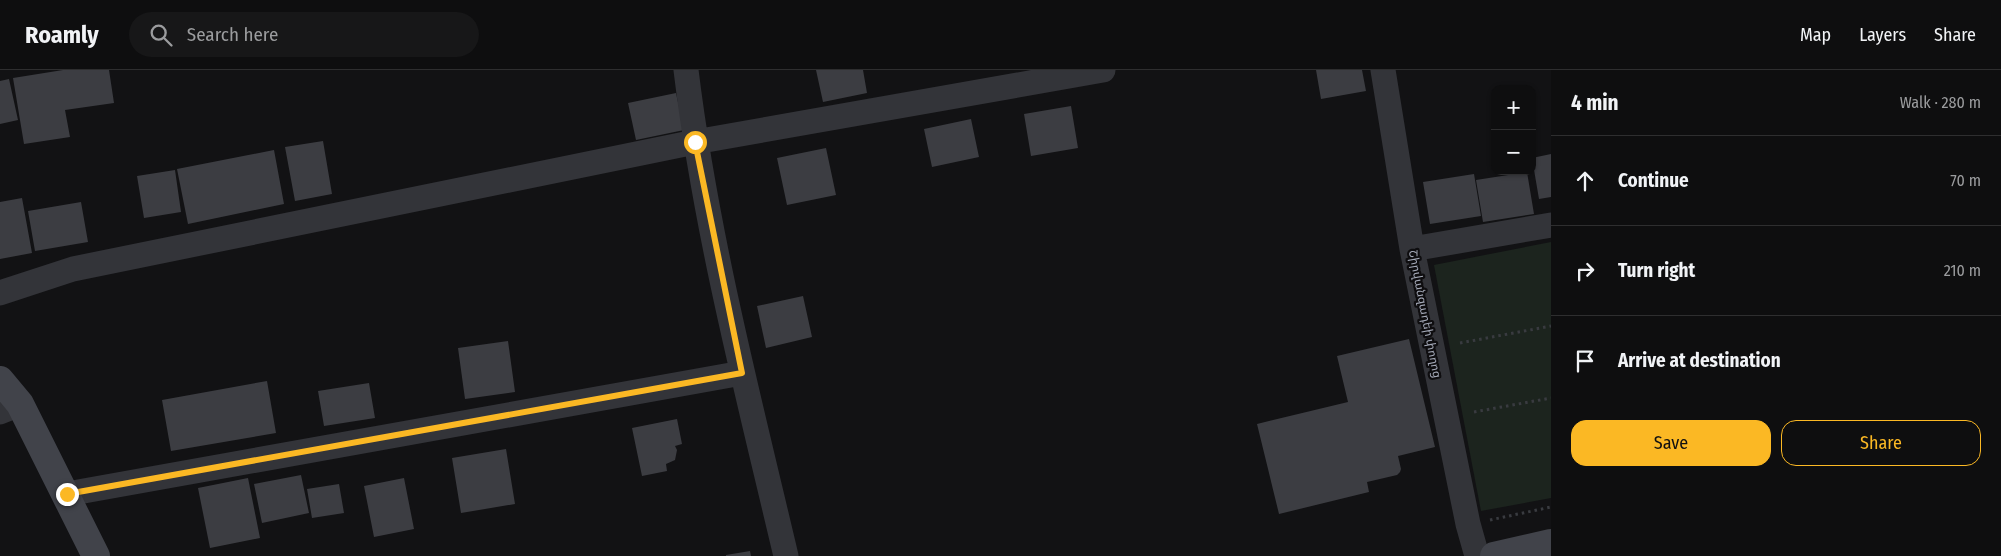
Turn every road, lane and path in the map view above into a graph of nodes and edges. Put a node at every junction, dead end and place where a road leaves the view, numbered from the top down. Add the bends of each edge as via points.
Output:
1 (686, 70) edge
2 (1103, 70) edge
3 (1383, 70) edge
4 (695, 142) junction
5 (1551, 225) edge
6 (1412, 249) junction
7 (0, 293) edge
8 (1551, 326) edge
9 (1460, 343) dead end
10 (742, 373) junction
11 (0, 380) edge
12 (1551, 398) edge
13 (10, 408) edge
14 (1474, 412) dead end
15 (67, 494) junction
16 (1551, 508) edge
17 (1468, 524) junction
18 (1551, 544) edge
19 (96, 556) edge
20 (786, 556) edge
21 (1477, 556) edge
22 (1494, 556) edge

1 - 4 street
2 - 4 street
3 - 6 street, Շիրվանզադեի փողոց
4 - 7 street via 73,269
4 - 10 street
5 - 6 street
6 - 17 street, Շիրվանզադեի փողոց
8 - 9 path
10 - 15 street
10 - 20 street
11 - 13 main road
12 - 14 path
13 - 15 main road
15 - 19 main road
16 - 17 path
17 - 21 street, Շիրվանզադեի փողոց
18 - 22 main road

